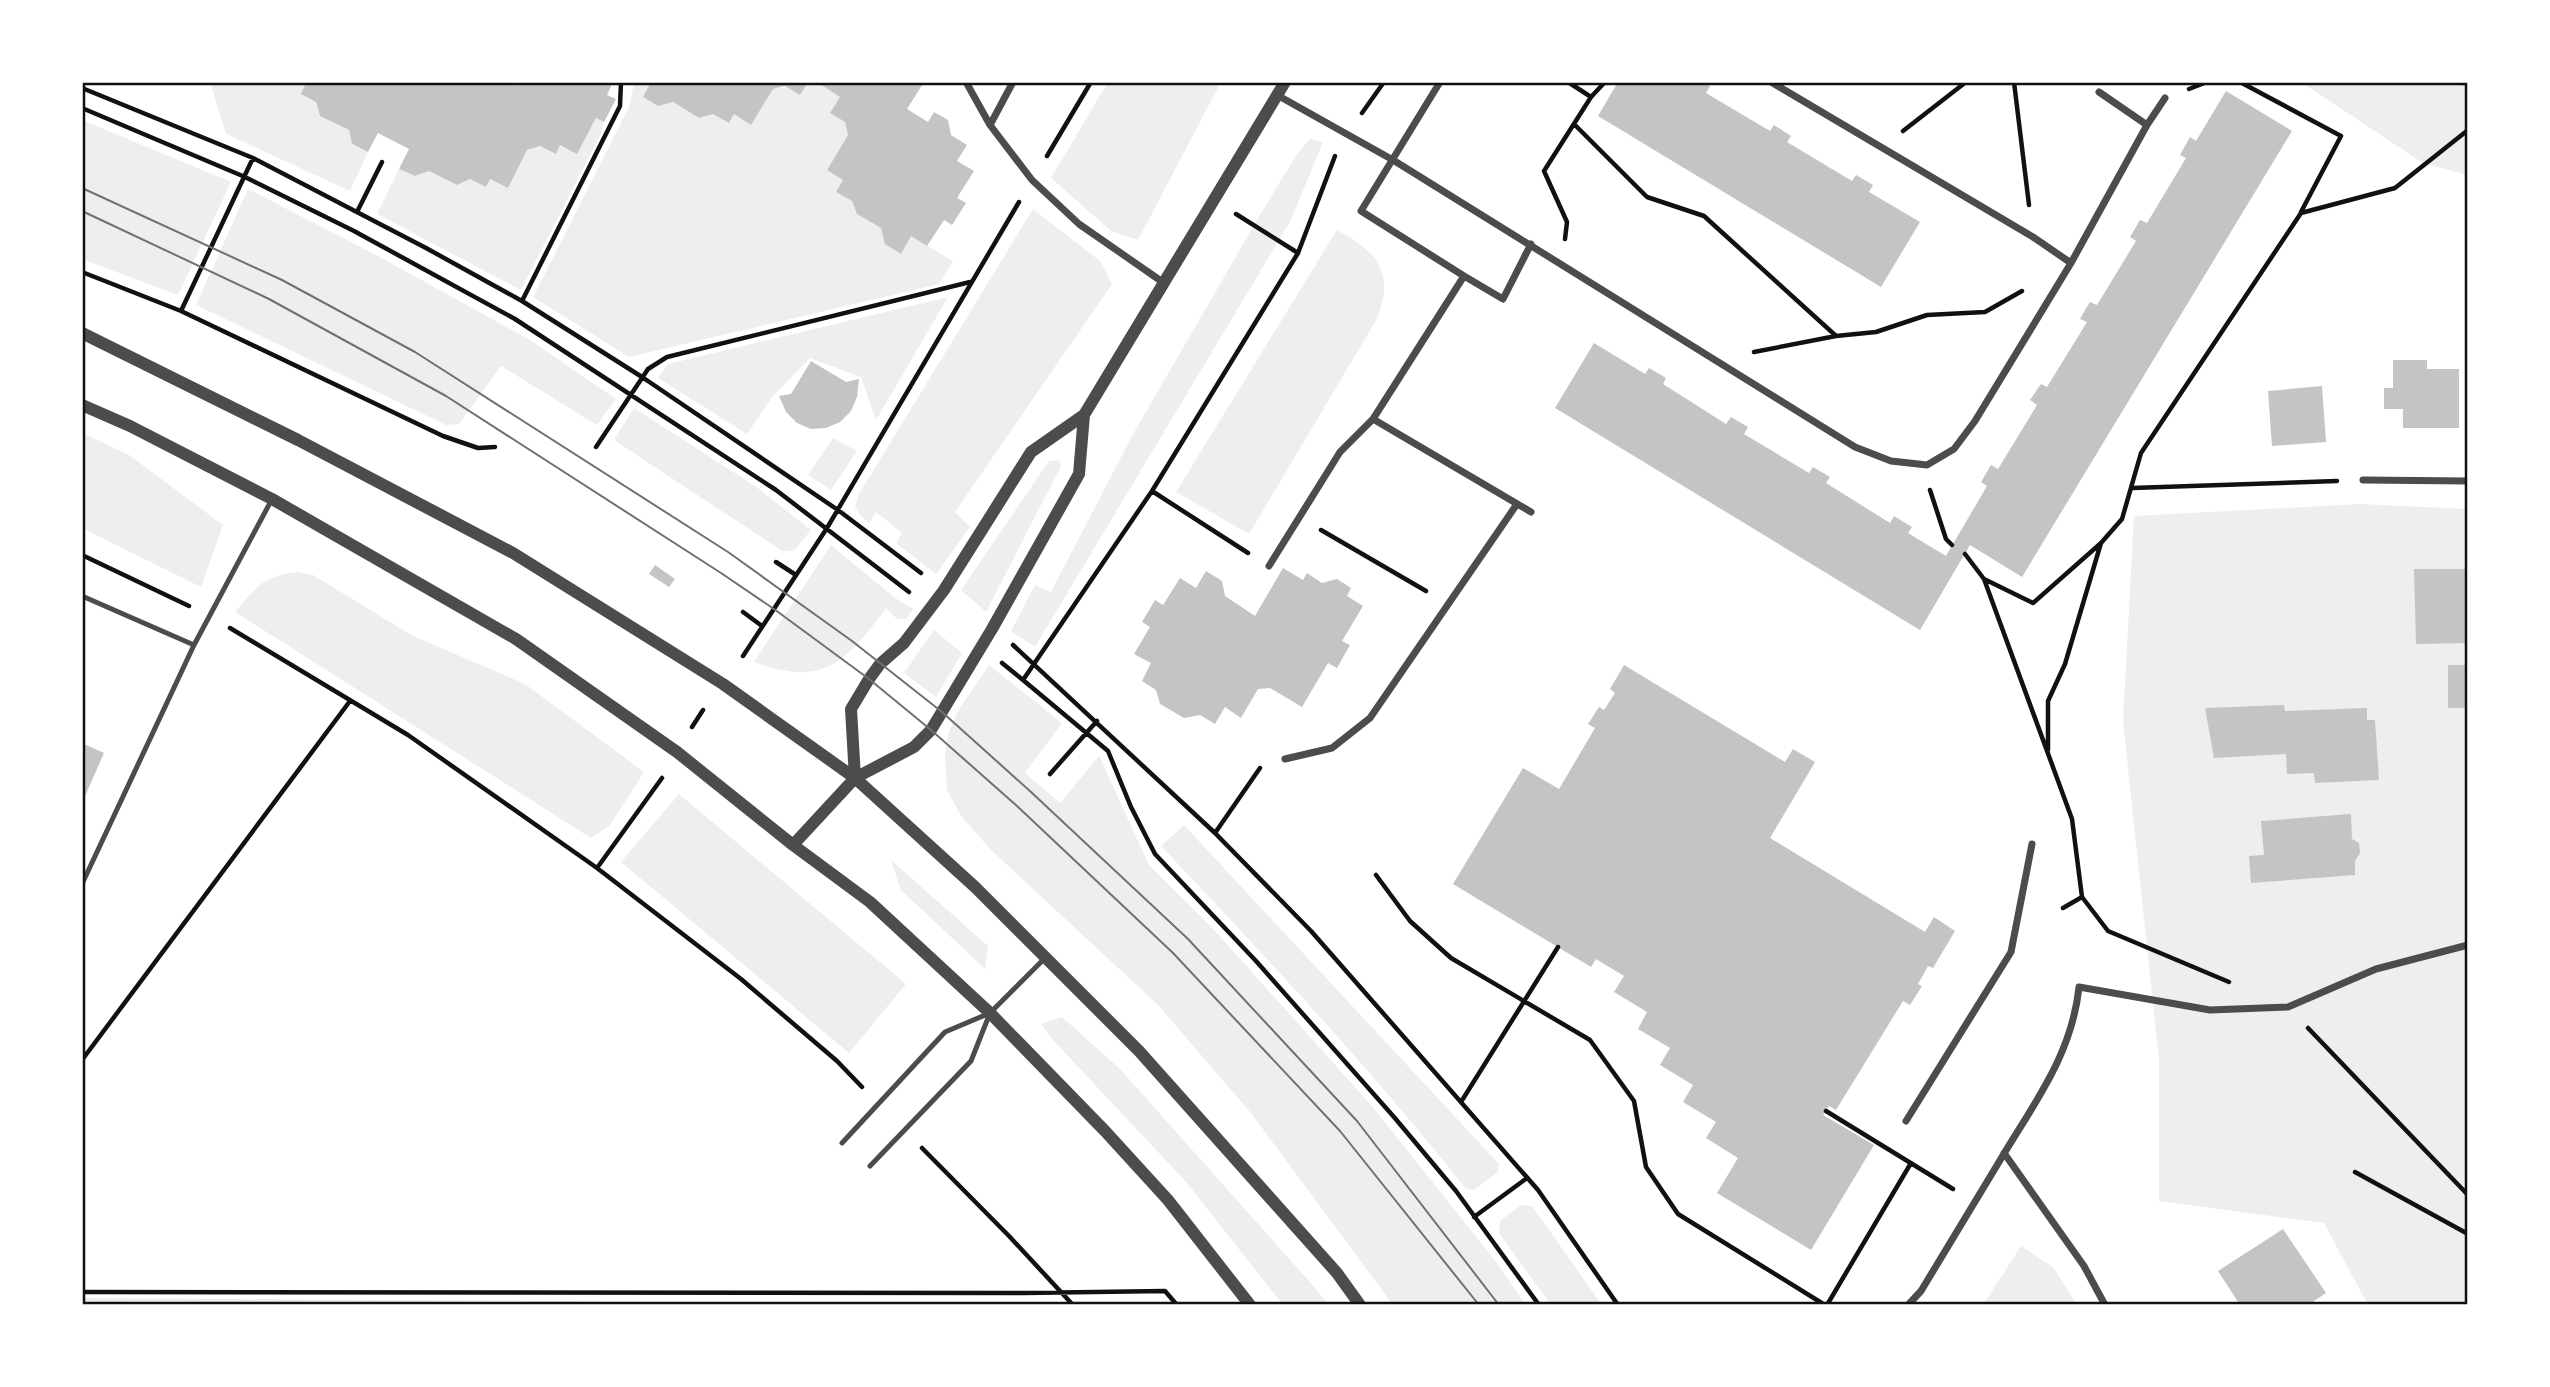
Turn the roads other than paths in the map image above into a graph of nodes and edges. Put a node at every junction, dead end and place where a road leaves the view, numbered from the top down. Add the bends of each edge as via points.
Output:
1 (966, 82) edge
2 (1013, 82) edge
3 (1285, 82) edge
4 (1440, 82) edge
5 (1771, 82) edge
6 (2099, 92) dead end
7 (1277, 95) junction
8 (2165, 98) dead end
9 (990, 125) junction
10 (2147, 125) junction
11 (1393, 160) junction
12 (1531, 244) junction
13 (2071, 263) junction
14 (1464, 276) junction
15 (1164, 283) junction
16 (82, 332) edge
17 (82, 405) edge
18 (1084, 415) junction
19 (1373, 419) junction
20 (2363, 480) road end
21 (2468, 481) edge
22 (272, 499) junction
23 (1517, 504) junction
24 (1531, 512) dead end
25 (1269, 566) road end
26 (82, 596) edge
27 (194, 645) junction
28 (1285, 759) road end
29 (855, 778) junction
30 (2032, 844) dead end
31 (793, 845) junction
32 (82, 884) edge
33 (2468, 945) edge
34 (1044, 958) junction
35 (990, 1013) junction
36 (1906, 1121) dead end
37 (842, 1143) dead end
38 (2004, 1153) junction
39 (870, 1166) dead end
40 (1250, 1305) edge
41 (1360, 1305) edge
42 (1908, 1305) edge
43 (2105, 1305) edge

1 - 9 street
2 - 9 street
3 - 7 street
4 - 11 street
5 - 13 street
6 - 10 street
7 - 11 street
7 - 15 street
8 - 10 street
9 - 15 street via 1032,180 1079,224
10 - 13 street
11 - 12 street
11 - 14 street via 1360,211
12 - 13 street via 1855,447 1891,461 1927,465 1954,449 1975,421
12 - 14 street via 1503,299
14 - 19 street
15 - 18 street
16 - 29 street via 513,553 723,684
17 - 22 street
18 - 29 street via 1079,474 931,730 914,747
18 - 29 street via 1031,452 930,608 869,679 851,709
19 - 23 street
19 - 25 street via 1339,452
20 - 21 street
22 - 27 lane
22 - 31 street via 516,639 677,752
23 - 24 street
23 - 28 street via 1370,718 1332,748
26 - 27 lane
27 - 32 lane
29 - 31 street
29 - 34 street via 975,887
30 - 36 street via 2011,952
31 - 35 street via 870,902
33 - 38 street via 2376,970 2288,1007 2210,1010 2079,988 2066,1045
34 - 35 lane
34 - 41 street via 1139,1051 1337,1273
35 - 37 lane via 944,1032
35 - 39 lane via 971,1061
35 - 40 street via 1168,1200
38 - 42 street via 1921,1291
38 - 43 street via 2084,1266

